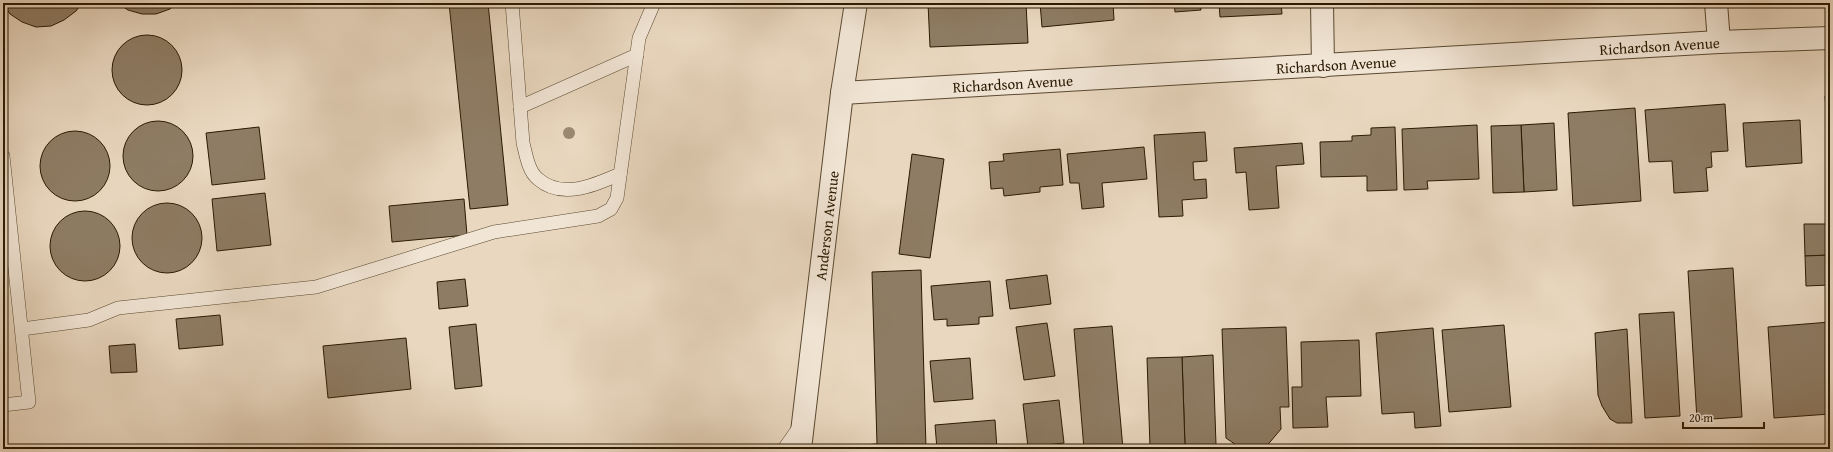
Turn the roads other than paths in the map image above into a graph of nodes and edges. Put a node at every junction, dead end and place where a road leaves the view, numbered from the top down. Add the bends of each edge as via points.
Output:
1 (512, 3) edge
2 (654, 3) edge
3 (856, 3) edge
4 (1322, 3) edge
5 (1716, 3) edge
6 (1830, 38) edge
7 (1719, 42) junction
8 (637, 55) junction
9 (1323, 66) junction
10 (842, 93) junction
11 (520, 107) junction
12 (3, 156) edge
13 (620, 174) junction
14 (22, 329) junction
15 (3, 405) edge
16 (803, 421) junction
17 (784, 449) edge
18 (800, 449) edge

1 - 11 lane
2 - 8 lane via 639,38
3 - 10 street, Anderson Avenue
4 - 9 street
5 - 7 street
6 - 7 street, Richardson Avenue
7 - 9 street, Richardson Avenue
8 - 11 lane
8 - 13 lane
9 - 10 street, Richardson Avenue
10 - 16 street, Anderson Avenue
11 - 13 lane via 522,143 528,164 537,179 554,188 573,190 594,185
12 - 14 lane
13 - 14 lane via 617,198 611,209 598,216 494,232 316,287 118,308 89,320
14 - 15 lane via 29,402
16 - 17 lane
16 - 18 street, Anderson Avenue

